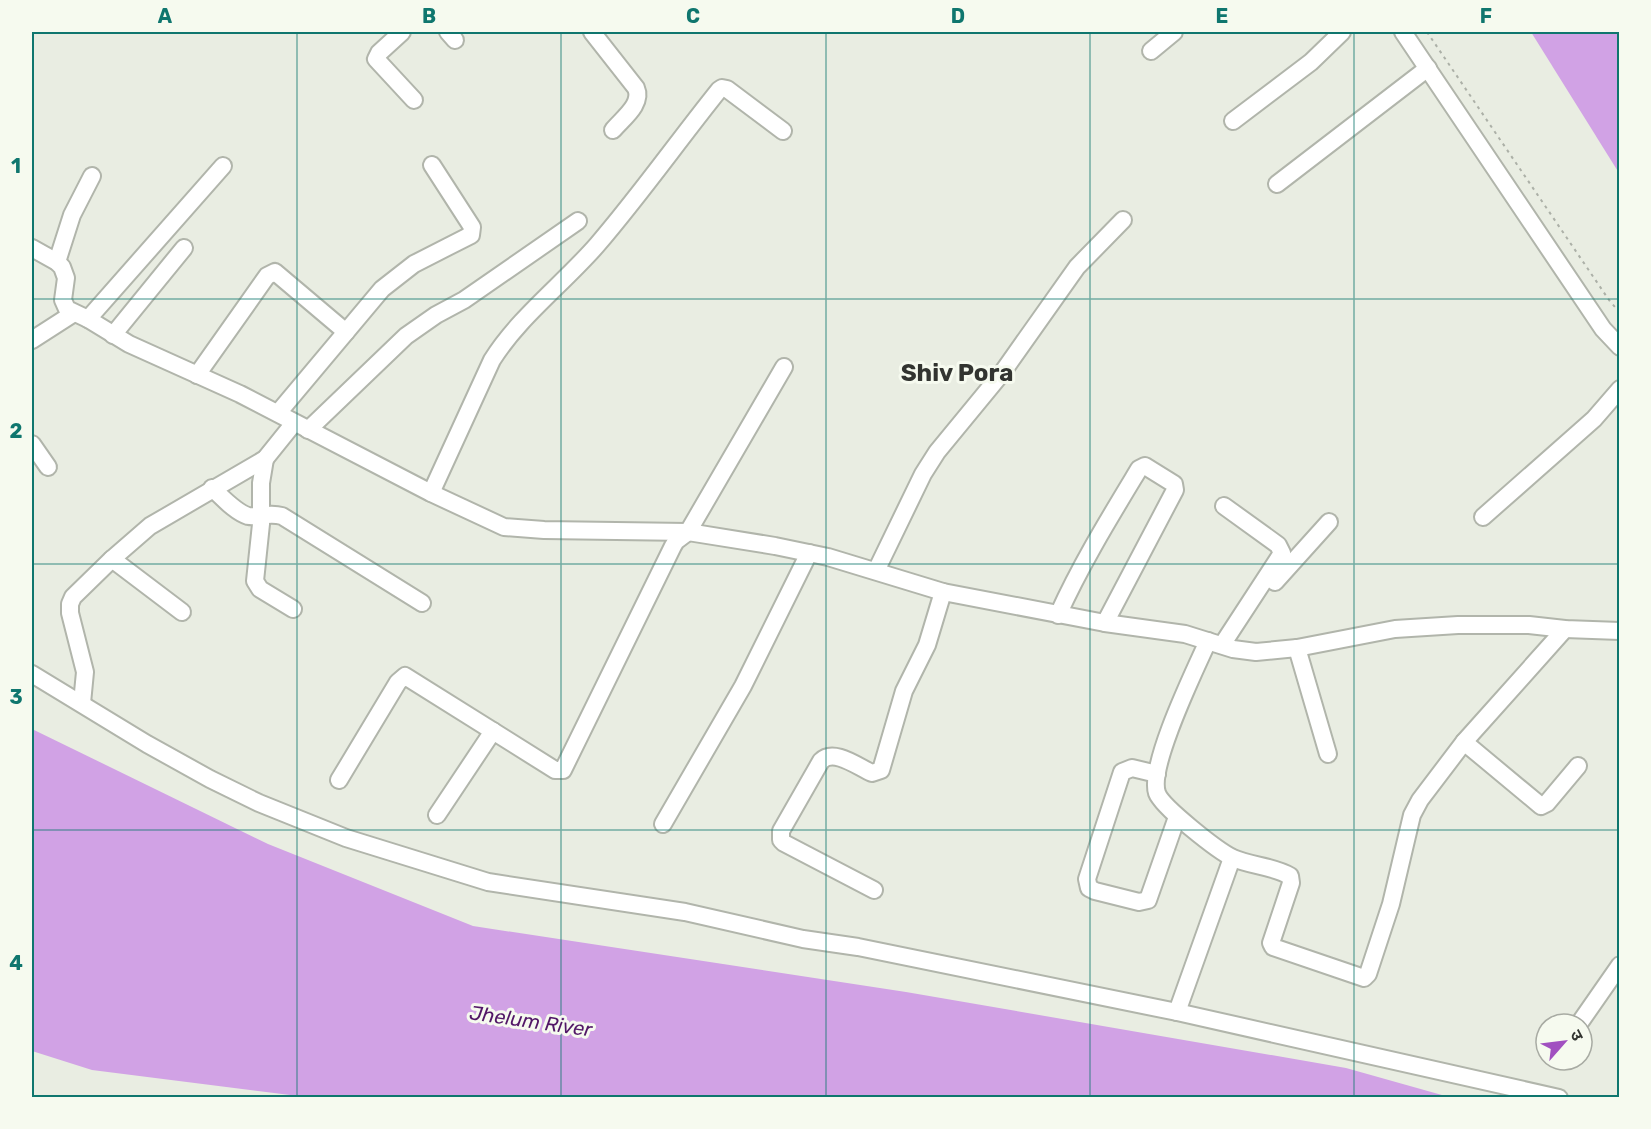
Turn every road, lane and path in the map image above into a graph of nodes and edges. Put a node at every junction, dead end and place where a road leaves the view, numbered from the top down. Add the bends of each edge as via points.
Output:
1 (402, 32) edge
2 (592, 32) edge
3 (1174, 32) edge
4 (1342, 32) edge
5 (1403, 32) edge
6 (1427, 32) edge
7 (1151, 51) dead end
8 (1428, 68) junction
9 (414, 100) dead end
10 (1233, 121) dead end
11 (613, 130) dead end
12 (783, 130) dead end
13 (432, 165) dead end
14 (223, 166) dead end
15 (92, 176) dead end
16 (1277, 184) dead end
17 (1123, 220) dead end
18 (578, 221) dead end
19 (32, 248) edge
20 (184, 248) dead end
21 (57, 262) junction
22 (1620, 313) edge
23 (81, 316) junction
24 (346, 332) junction
25 (113, 335) junction
26 (32, 340) edge
27 (1620, 347) edge
28 (784, 367) dead end
29 (197, 375) junction
30 (1620, 389) edge
31 (278, 413) junction
32 (301, 427) junction
33 (32, 444) edge
34 (265, 459) junction
35 (48, 467) dead end
36 (212, 488) junction
37 (431, 494) junction
38 (1224, 506) dead end
39 (261, 514) junction
40 (1483, 517) dead end
41 (1329, 522) dead end
42 (688, 532) junction
43 (809, 553) junction
44 (112, 559) junction
45 (876, 571) junction
46 (943, 592) junction
47 (422, 603) dead end
48 (293, 609) dead end
49 (182, 612) dead end
50 (1058, 615) junction
51 (1105, 623) junction
52 (1565, 629) junction
53 (1620, 631) edge
54 (1221, 645) junction
55 (1297, 648) junction
56 (32, 674) edge
57 (82, 704) junction
58 (494, 731) junction
59 (1464, 742) junction
60 (1328, 754) dead end
61 (1578, 765) dead end
62 (1157, 774) junction
63 (339, 780) dead end
64 (437, 815) dead end
65 (1177, 817) junction
66 (663, 824) dead end
67 (1232, 858) junction
68 (874, 890) dead end
69 (1620, 965) edge
70 (1177, 1012) junction
71 (1587, 1012) edge
72 (1559, 1098) edge

1 - 9 street via 376,58
2 - 11 street via 638,93 636,104
3 - 7 street
4 - 10 street via 1311,63
5 - 8 street
6 - 22 path
8 - 16 street
8 - 27 street via 1602,329
12 - 37 street via 727,89 719,90 596,247 504,341
13 - 24 street via 473,232 396,277
14 - 23 street
15 - 21 street via 68,224
17 - 45 street via 1077,267 1002,373 937,452
18 - 32 street via 406,336
19 - 21 street
20 - 25 street
21 - 23 street via 66,278 64,305
23 - 25 street
23 - 26 street
24 - 29 street via 274,272 267,276
24 - 31 street
25 - 29 street
28 - 42 street
29 - 31 street
30 - 40 street via 1594,419
31 - 32 street
32 - 34 street
32 - 37 street
33 - 35 street
34 - 36 street
34 - 39 street
36 - 39 street via 241,513
36 - 44 street via 150,526
37 - 42 street via 504,527
38 - 54 street via 1282,552
39 - 47 street via 282,516
39 - 48 street via 256,584
41 - 54 street via 1284,571 1249,619
42 - 43 street
42 - 58 street via 673,546 563,770 555,770
43 - 45 street
43 - 66 street via 743,686
44 - 49 street
44 - 57 street via 70,604 84,672
45 - 46 street
46 - 50 street
46 - 68 street via 923,654 904,691 881,771 872,773 834,756 825,757 780,835 784,843
50 - 51 street
50 - 51 street via 1099,535 1139,469 1145,466 1174,483 1175,490
51 - 54 street via 1185,634
52 - 53 street
52 - 55 street via 1528,625 1395,629
52 - 59 street
54 - 55 street via 1256,652
54 - 62 street via 1161,757
55 - 60 street
56 - 57 street
57 - 70 street via 147,744 259,803 346,838 488,882 685,912 802,939
58 - 63 street via 405,676
58 - 64 street
59 - 61 street via 1541,806 1548,803
59 - 67 street via 1428,787 1412,815 1391,903 1364,978 1273,947 1291,878
62 - 65 street via 1161,802
62 - 65 street via 1132,768 1122,772 1087,879 1089,888 1139,902 1148,900
65 - 67 street
67 - 70 street
69 - 71 street
70 - 72 street

